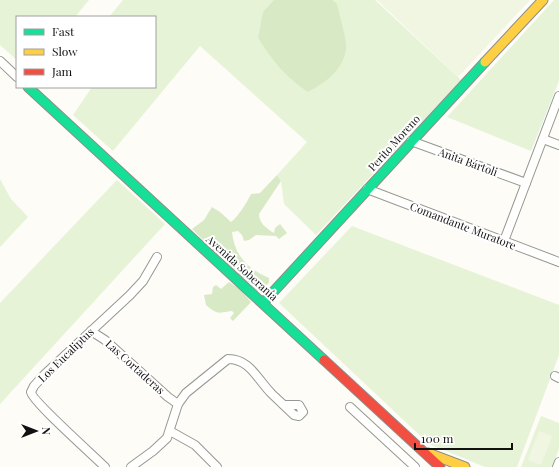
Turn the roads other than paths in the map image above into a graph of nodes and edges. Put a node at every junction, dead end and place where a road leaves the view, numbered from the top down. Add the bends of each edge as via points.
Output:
1 (543, 0) edge
2 (0, 60) edge
3 (16, 76) edge
4 (29, 88) edge
5 (559, 96) edge
6 (543, 138) junction
7 (411, 141) junction
8 (559, 145) edge
9 (526, 183) junction
10 (368, 189) junction
11 (504, 241) junction
12 (157, 257) dead end
13 (559, 262) edge
14 (263, 303) junction
15 (91, 331) junction
16 (178, 404) junction
17 (284, 405) dead end
18 (350, 408) dead end
19 (170, 431) junction
20 (422, 451) junction
21 (559, 462) edge
22 (105, 467) edge
23 (131, 467) edge
24 (217, 467) edge
25 (415, 467) edge
26 (440, 467) edge
27 (465, 467) edge
28 (557, 467) edge

1 - 7 street, Perito Moreno
2 - 3 street
4 - 14 street, Avenida Soberanía
5 - 6 street
6 - 8 street
6 - 9 street
7 - 9 street, Anita Bártoli
7 - 10 street, Perito Moreno
9 - 11 street
10 - 11 street, Comandante Muratore
10 - 14 street, Perito Moreno
11 - 13 street, Comandante Muratore
12 - 15 street, Los Eucaliptus via 143,281
14 - 20 street, Avenida Soberanía
15 - 16 street, Las Cortaderas via 105,340
15 - 22 street, Los Eucaliptus via 44,375 31,392 35,401
16 - 17 street via 186,392 224,361 234,359 248,366
16 - 19 street
18 - 25 street
19 - 23 street via 160,446
19 - 24 street via 195,445
20 - 26 street, Avenida Soberanía
20 - 27 street
21 - 28 street

